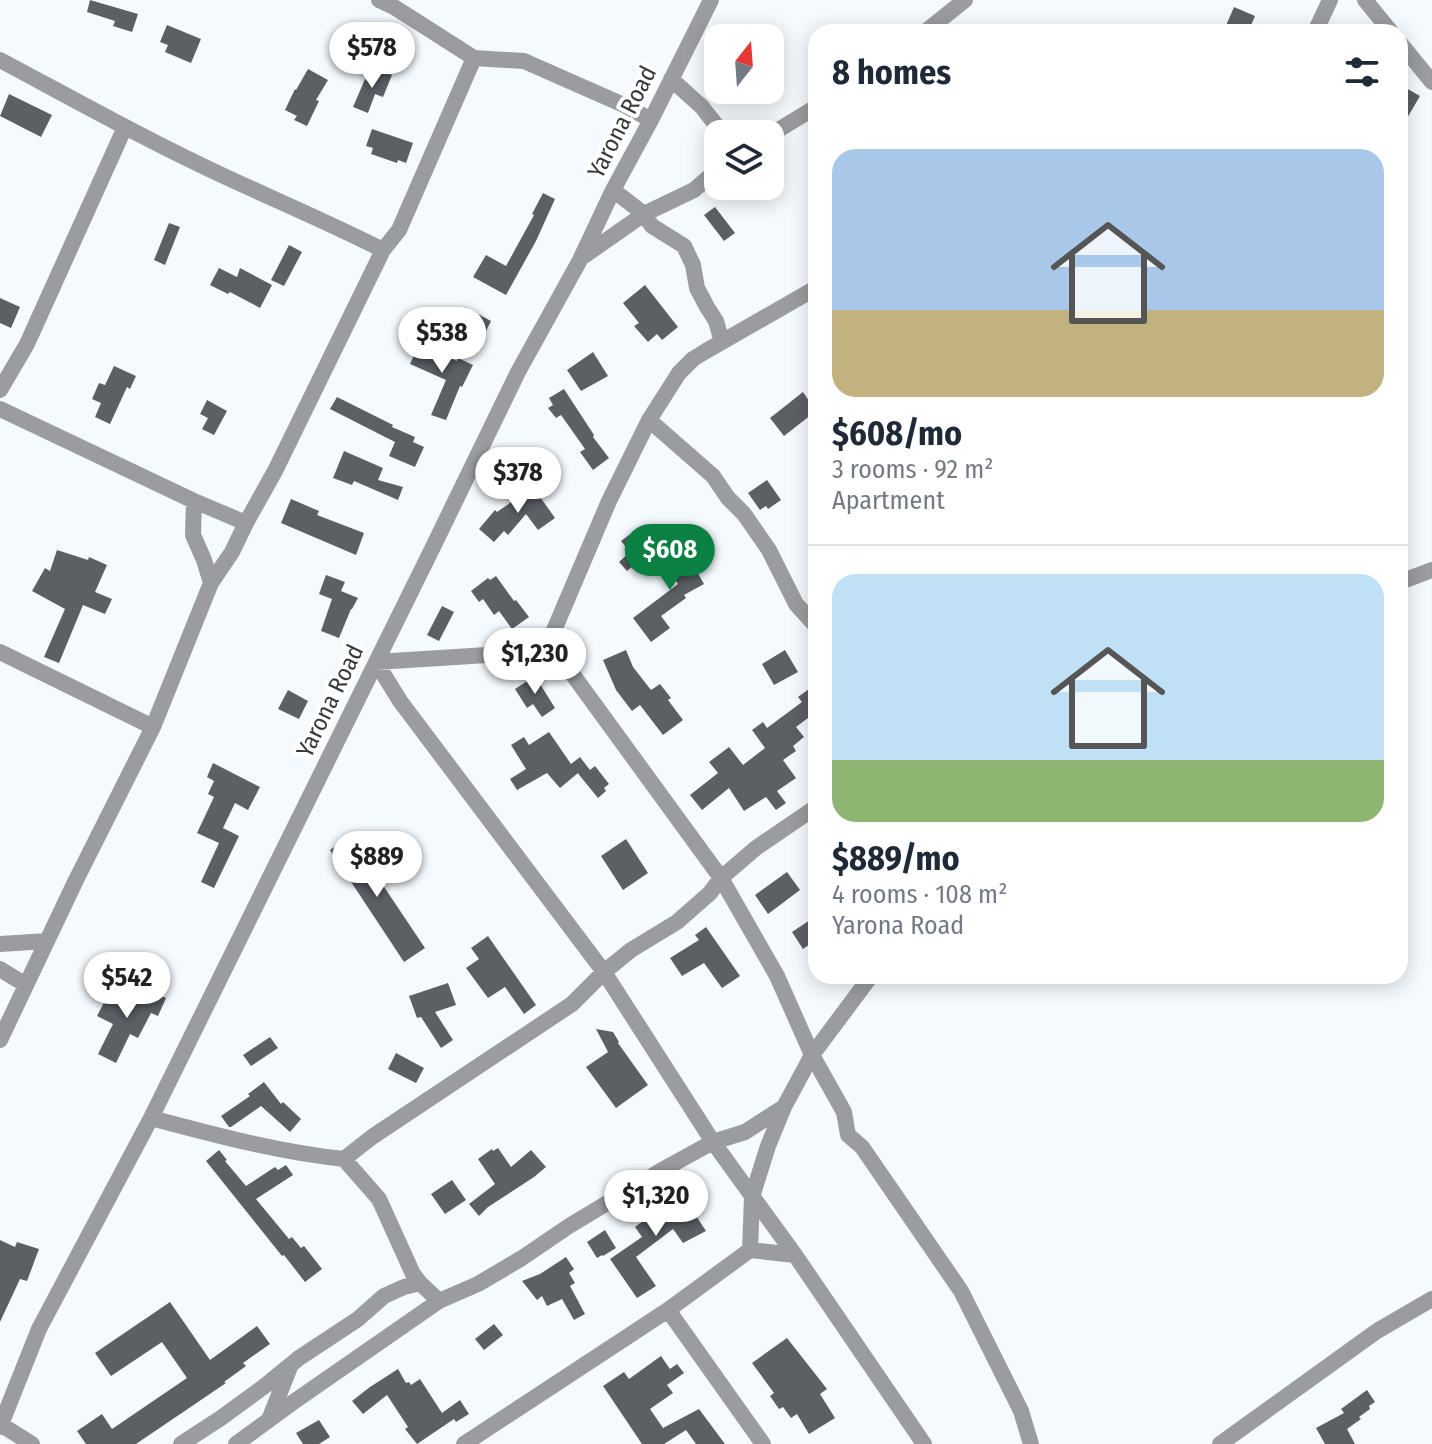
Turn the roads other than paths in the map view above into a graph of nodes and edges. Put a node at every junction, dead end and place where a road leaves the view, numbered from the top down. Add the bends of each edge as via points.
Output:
1 (711, 0) edge
2 (965, 0) edge
3 (1330, 0) edge
4 (1365, 0) edge
5 (391, 2) edge
6 (935, 24) edge
7 (1319, 24) edge
8 (1384, 24) edge
9 (1408, 53) edge
10 (474, 58) junction
11 (0, 60) edge
12 (671, 79) junction
13 (1432, 82) edge
14 (808, 112) edge
15 (651, 120) junction
16 (712, 120) edge
17 (784, 126) edge
18 (125, 127) junction
19 (704, 181) edge
20 (613, 190) junction
21 (644, 214) junction
22 (383, 250) junction
23 (580, 260) junction
24 (808, 293) edge
25 (722, 342) junction
26 (0, 390) edge
27 (0, 409) edge
28 (649, 420) junction
29 (194, 501) junction
30 (246, 523) junction
31 (1432, 570) edge
32 (1408, 579) edge
33 (211, 583) junction
34 (808, 617) edge
35 (549, 642) junction
36 (0, 652) edge
37 (376, 662) junction
38 (153, 727) junction
39 (808, 812) edge
40 (721, 878) junction
41 (47, 941) junction
42 (0, 944) edge
43 (0, 969) edge
44 (604, 972) junction
45 (865, 984) edge
46 (26, 985) junction
47 (0, 1040) edge
48 (812, 1055) junction
49 (784, 1107) junction
50 (151, 1118) junction
51 (713, 1142) junction
52 (344, 1159) junction
53 (752, 1197) junction
54 (750, 1250) junction
55 (795, 1255) junction
56 (420, 1283) junction
57 (1432, 1299) edge
58 (439, 1301) junction
59 (668, 1310) junction
60 (290, 1365) junction
61 (269, 1421) junction
62 (0, 1425) edge
63 (32, 1444) edge
64 (181, 1444) edge
65 (236, 1444) edge
66 (464, 1444) edge
67 (763, 1444) edge
68 (924, 1444) edge
69 (1031, 1444) edge
70 (1220, 1444) edge

1 - 12 street, Yarona Road
2 - 6 street
3 - 7 street
4 - 8 street
5 - 10 street
9 - 13 street
10 - 15 street via 524,61
10 - 22 street via 399,230
11 - 18 street
12 - 15 street, Yarona Road
12 - 16 street
14 - 17 street
15 - 20 street, Yarona Road
18 - 22 street
18 - 26 street via 27,344
19 - 21 street
20 - 21 street
20 - 23 street, Yarona Road
21 - 23 street
21 - 25 street via 652,226 684,246
22 - 30 street
23 - 37 street, Yarona Road via 518,372
24 - 25 street
25 - 28 street via 679,373
27 - 29 street
28 - 34 street via 713,476 744,514
28 - 35 street
29 - 30 street
29 - 33 street via 193,535
30 - 33 street
31 - 32 street
33 - 38 street
35 - 37 street via 505,656
35 - 40 street
36 - 38 street
37 - 44 street
37 - 50 street, Yarona Road
38 - 41 street
39 - 40 street
40 - 44 street via 677,922
40 - 48 street via 777,976
41 - 42 street
41 - 46 street
43 - 46 street
44 - 51 street
44 - 52 street via 572,1004
45 - 48 street
46 - 47 street
48 - 49 street
48 - 69 street via 844,1112 848,1135 862,1147 961,1291 1021,1411
49 - 51 street via 745,1132
49 - 53 street
50 - 52 street via 258,1146
50 - 62 street, Yarona Road via 39,1329
51 - 53 street
51 - 58 street via 511,1265
52 - 56 street via 379,1199
53 - 54 street
53 - 55 street
54 - 55 street
54 - 59 street
55 - 68 street
56 - 58 street
56 - 60 street via 384,1296
57 - 70 street via 1377,1331
58 - 61 street
59 - 66 street
59 - 67 street
60 - 61 street
60 - 64 street
61 - 65 street
62 - 63 street

